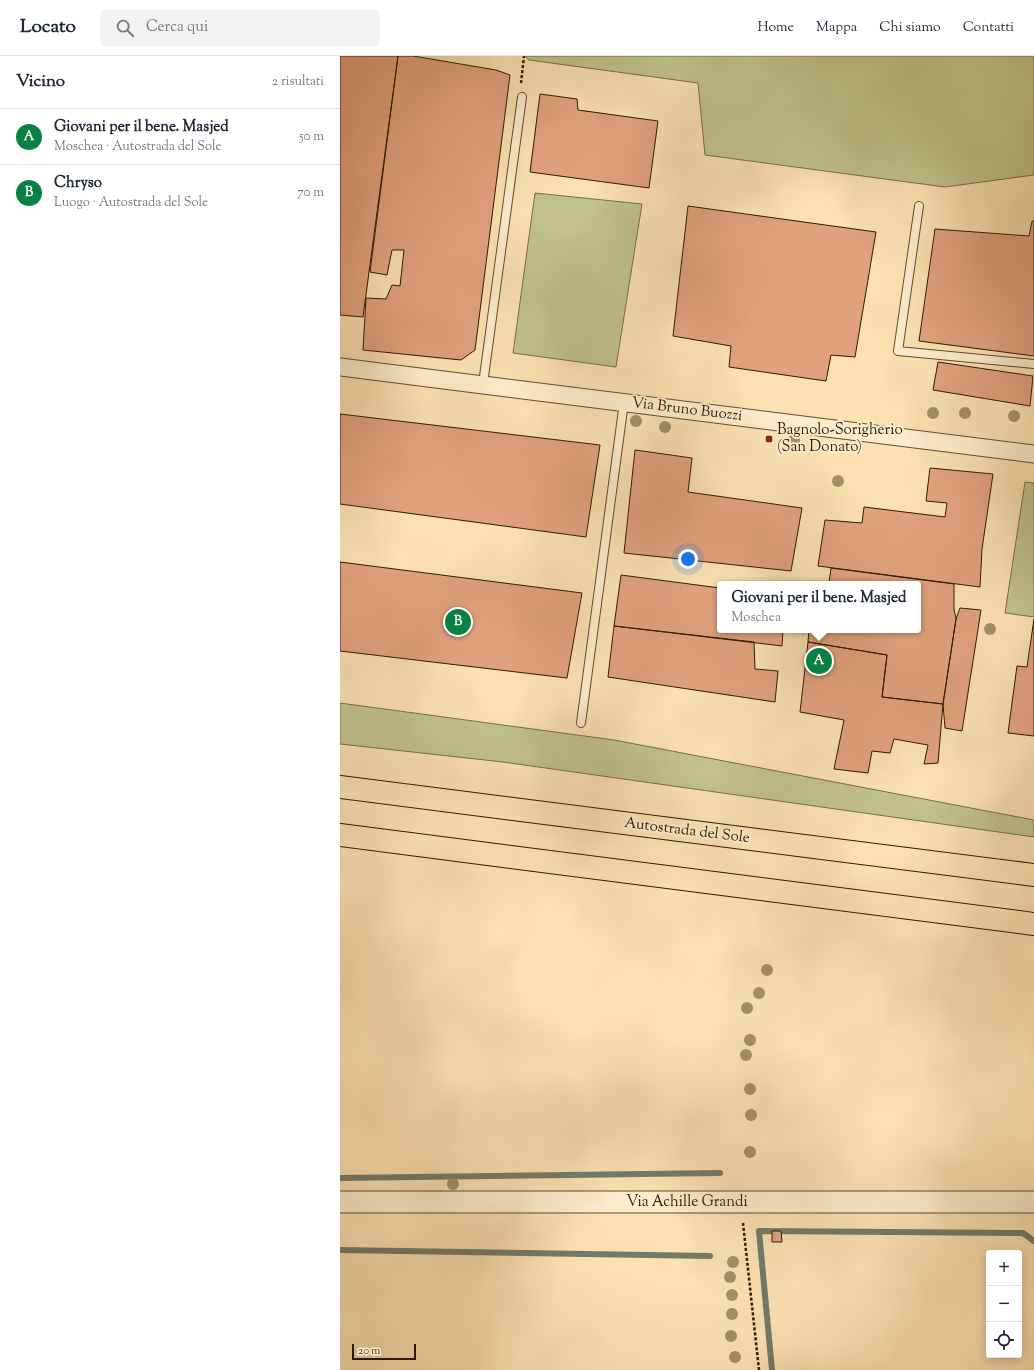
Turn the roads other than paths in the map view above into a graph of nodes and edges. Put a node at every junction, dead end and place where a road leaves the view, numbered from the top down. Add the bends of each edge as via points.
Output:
1 (522, 97) road end
2 (919, 206) dead end
3 (1034, 364) edge
4 (340, 367) edge
5 (483, 384) junction
6 (624, 402) junction
7 (1034, 454) edge
8 (582, 723) dead end
9 (340, 786) edge
10 (340, 835) edge
11 (1034, 875) edge
12 (1034, 924) edge
13 (340, 1202) edge
14 (1034, 1202) edge

1 - 5 lane
2 - 3 lane via 898,351
4 - 5 street, Via Bruno Buozzi
5 - 6 street, Via Bruno Buozzi
6 - 7 street, Via Bruno Buozzi
6 - 8 lane
9 - 11 highway, Autostrada del Sole
10 - 12 highway
13 - 14 street, Via Achille Grandi

